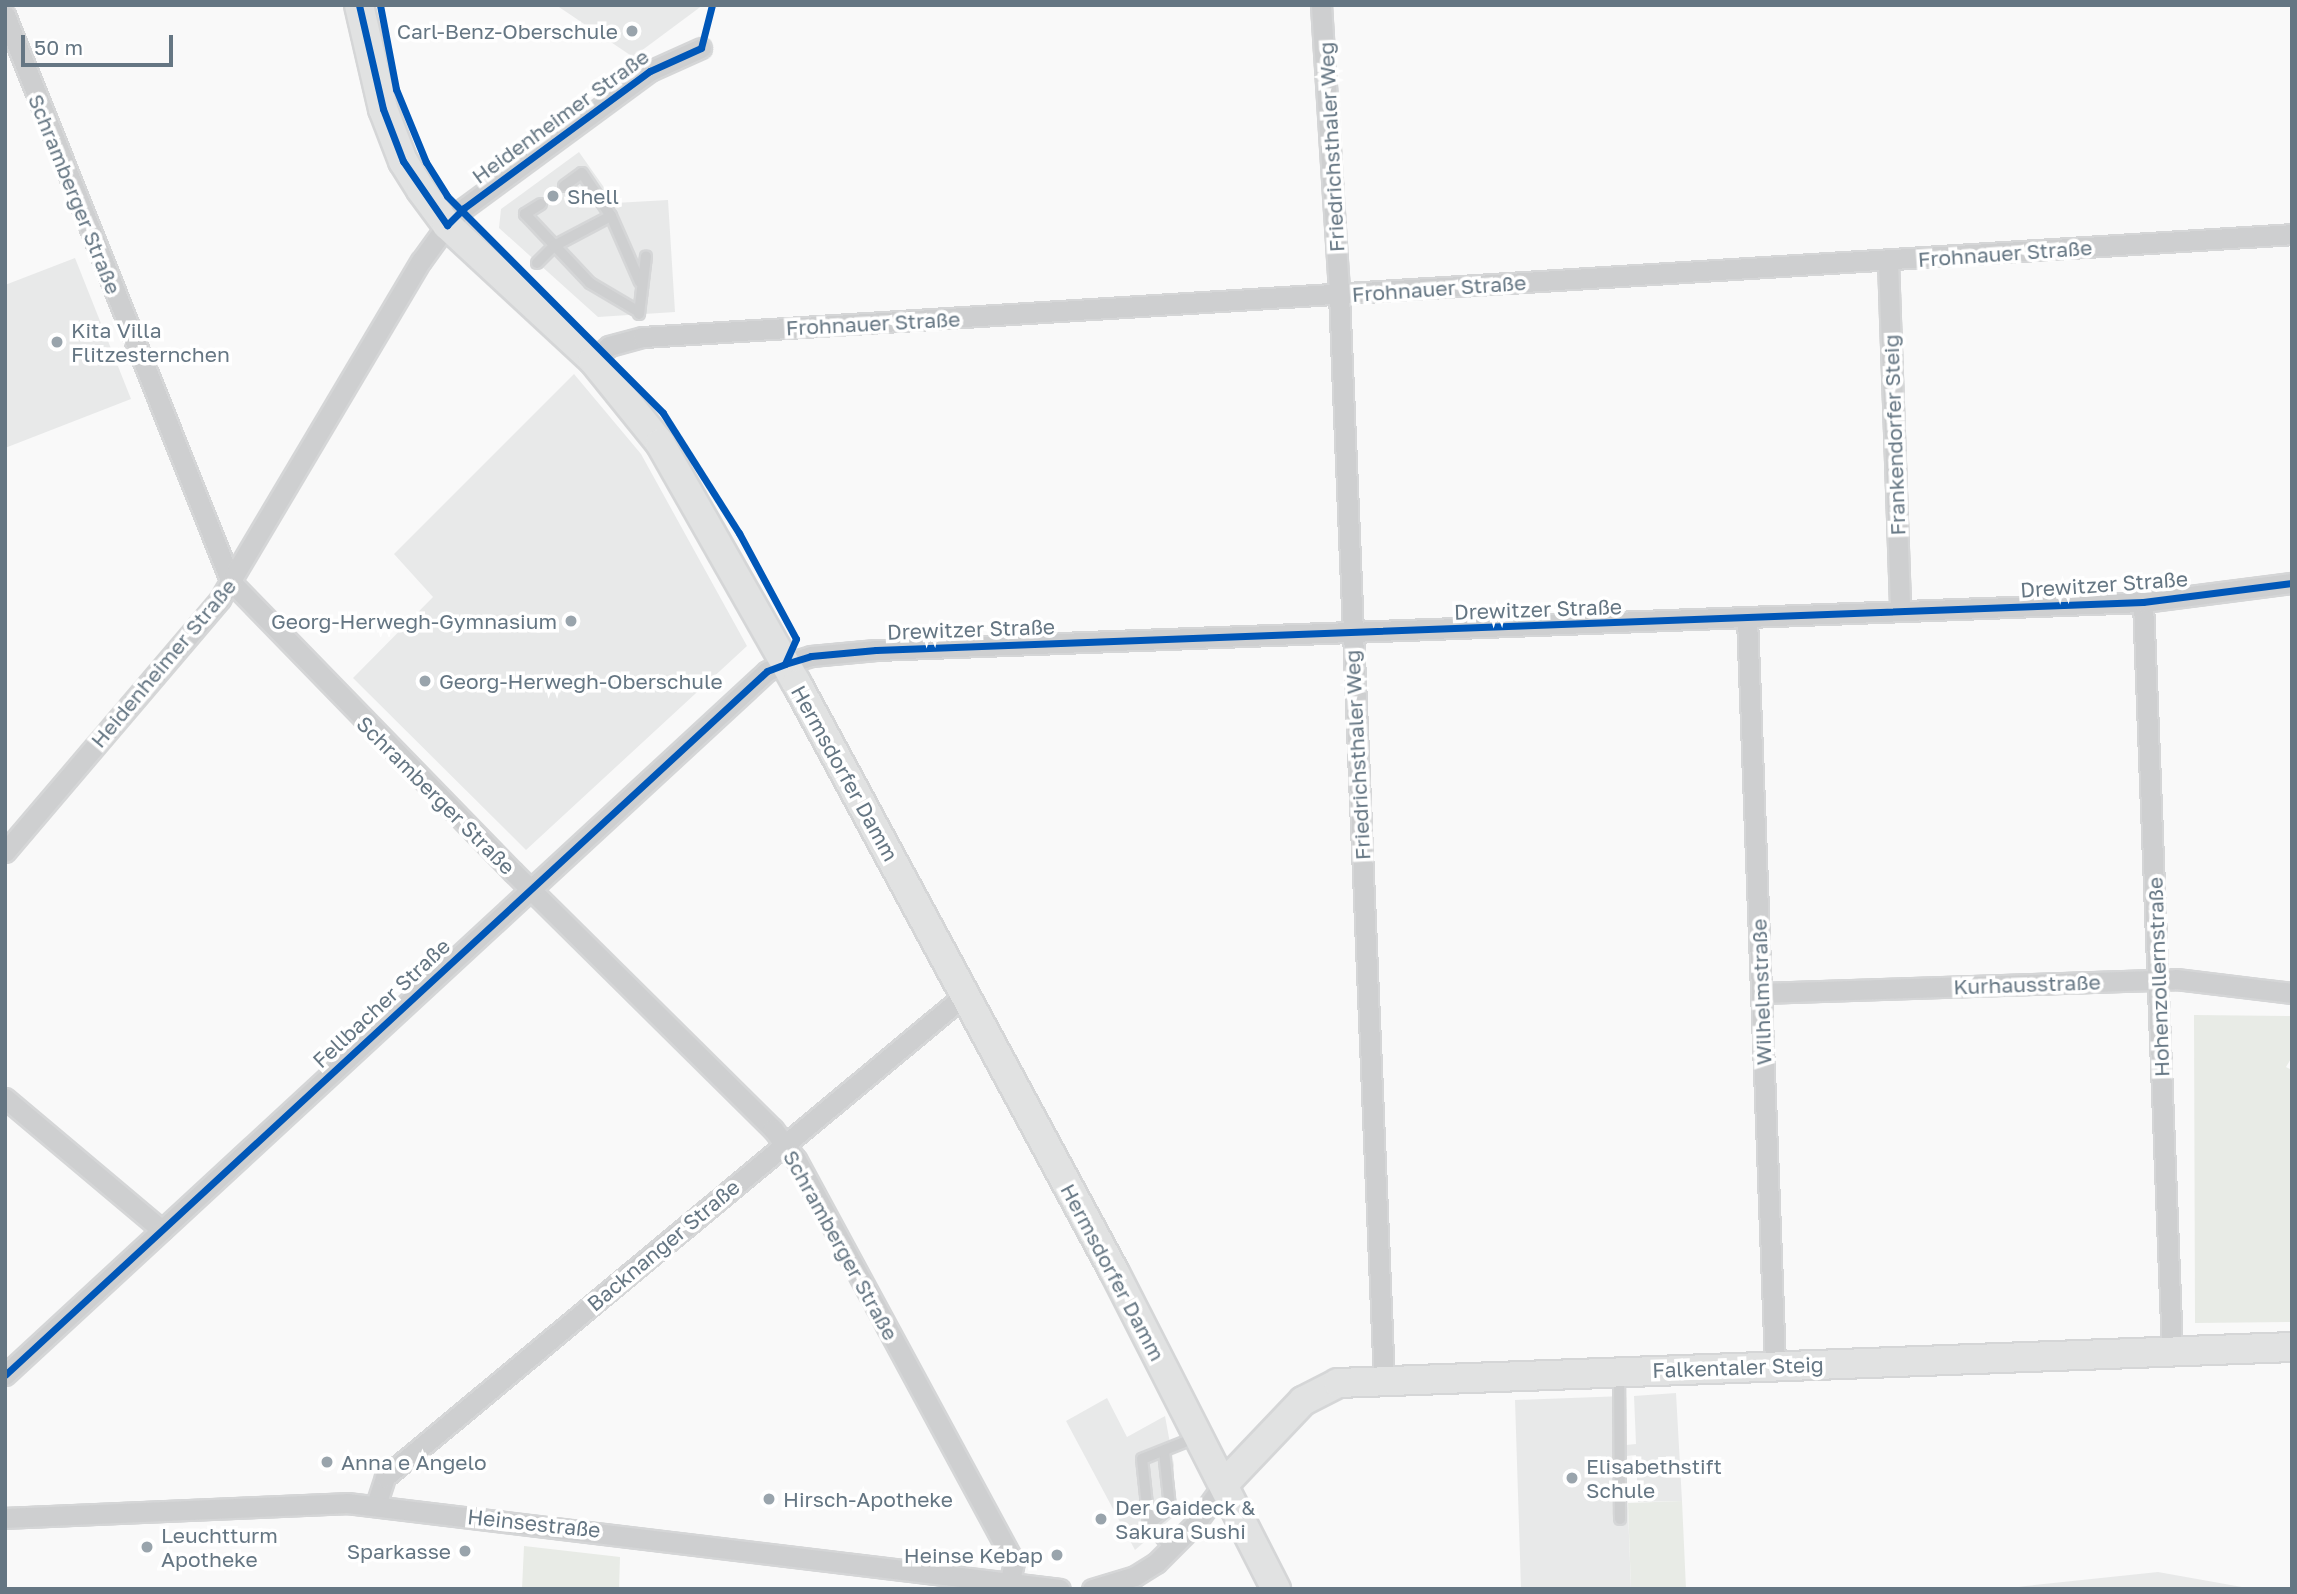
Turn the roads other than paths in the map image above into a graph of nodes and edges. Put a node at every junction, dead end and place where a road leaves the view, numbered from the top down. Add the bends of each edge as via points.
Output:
1 (359, 5) edge
2 (1321, 5) edge
3 (5, 15) edge
4 (701, 48) dead end
5 (564, 186) dead end
6 (541, 204) dead end
7 (611, 216) junction
8 (447, 225) junction
9 (2292, 234) edge
10 (554, 246) junction
11 (646, 256) dead end
12 (1888, 261) junction
13 (537, 263) dead end
14 (640, 282) junction
15 (1339, 294) junction
16 (593, 360) junction
17 (232, 582) junction
18 (2292, 583) edge
19 (2143, 602) junction
20 (1900, 610) junction
21 (1747, 618) junction
22 (1352, 633) junction
23 (785, 664) junction
24 (5, 852) edge
25 (530, 890) junction
26 (2158, 980) junction
27 (1761, 993) junction
28 (2292, 993) edge
29 (965, 995) junction
30 (5, 1098) edge
31 (785, 1144) junction
32 (162, 1230) junction
33 (2292, 1347) edge
34 (2172, 1351) junction
35 (1775, 1366) junction
36 (1619, 1371) junction
37 (5, 1375) edge
38 (1384, 1380) junction
39 (1198, 1436) junction
40 (1164, 1452) junction
41 (1224, 1484) junction
42 (376, 1505) junction
43 (5, 1518) edge
44 (1620, 1519) dead end
45 (1149, 1524) junction
46 (1171, 1549) junction
47 (1010, 1581) junction
48 (1060, 1589) edge
49 (1092, 1589) edge
50 (1276, 1589) edge

1 - 8 main road, Hermsdorfer Damm via 383,109 403,161
2 - 15 street, Friedrichsthaler Weg
3 - 17 street, Schramberger Straße
4 - 8 street, Heidenheimer Straße via 650,71
5 - 7 lane via 582,173
6 - 10 lane via 525,214
7 - 10 lane
7 - 14 lane
8 - 16 main road, Hermsdorfer Damm
8 - 17 street, Heidenheimer Straße via 421,261
9 - 12 street, Frohnauer Straße
10 - 13 lane
10 - 14 lane via 590,284 639,313
11 - 14 lane
12 - 15 street, Frohnauer Straße
12 - 20 street, Frankendorfer Steig
15 - 16 street, Frohnauer Straße via 643,337 609,345
15 - 22 street, Friedrichsthaler Weg
16 - 23 main road, Hermsdorfer Damm via 660,443
17 - 24 street, Heidenheimer Straße
17 - 25 street, Schramberger Straße
18 - 19 street, Drewitzer Straße
19 - 20 street, Drewitzer Straße
19 - 26 street, Hohenzollernstraße
20 - 21 street, Drewitzer Straße
21 - 22 street, Drewitzer Straße
21 - 27 street, Wilhelmstraße
22 - 23 street, Drewitzer Straße via 876,650 811,656
22 - 38 street, Friedrichsthaler Weg
23 - 25 street, Fellbacher Straße via 767,671
23 - 29 main road, Hermsdorfer Damm
25 - 31 street, Schramberger Straße
25 - 32 street, Fellbacher Straße
26 - 27 street, Kurhausstraße
26 - 28 street, Kurhausstraße
26 - 34 street, Hohenzollernstraße
27 - 35 street, Wilhelmstraße
29 - 31 street, Backnanger Straße
29 - 39 main road, Hermsdorfer Damm
30 - 32 street
31 - 42 street, Backnanger Straße via 385,1477
31 - 47 street, Schramberger Straße via 1014,1562
32 - 37 street, Fellbacher Straße
33 - 34 main road, Falkentaler Steig
34 - 35 main road, Falkentaler Steig
35 - 36 main road, Falkentaler Steig
36 - 38 main road, Falkentaler Steig
36 - 44 lane
38 - 41 main road, Falkentaler Steig via 1321,1389 1303,1401
39 - 40 lane
39 - 41 main road, Hermsdorfer Damm
40 - 45 lane via 1170,1507
40 - 45 lane via 1142,1459
41 - 46 street
41 - 50 main road, Hermsdorfer Damm
42 - 43 street, Heinsestraße
42 - 47 street, Heinsestraße
45 - 46 lane
46 - 49 street via 1135,1576
47 - 48 street, Heinsestraße

